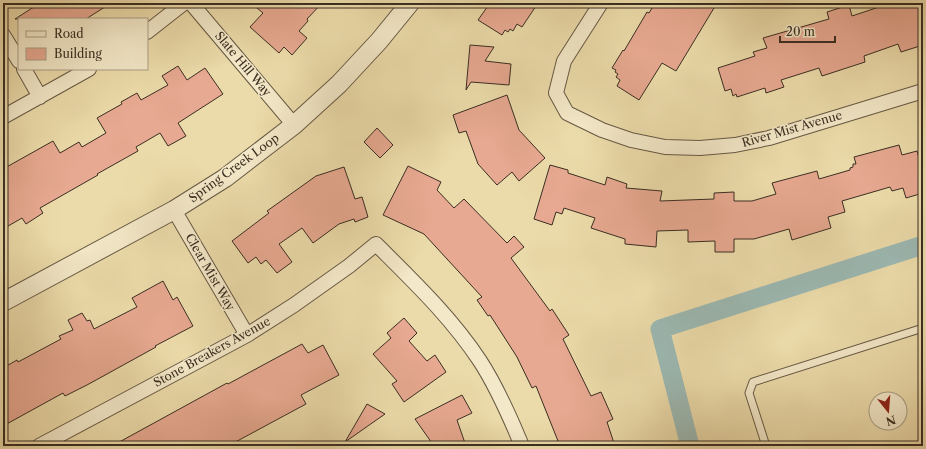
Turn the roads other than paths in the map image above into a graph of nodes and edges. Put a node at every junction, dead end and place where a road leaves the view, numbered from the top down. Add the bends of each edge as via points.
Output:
1 (184, 3) edge
2 (191, 3) edge
3 (410, 3) edge
4 (601, 3) edge
5 (148, 31) edge
6 (3, 35) edge
7 (18, 59) edge
8 (25, 70) edge
9 (87, 70) edge
10 (923, 91) edge
11 (40, 97) junction
12 (3, 117) edge
13 (294, 125) junction
14 (174, 210) junction
15 (3, 302) edge
16 (923, 328) edge
17 (247, 335) junction
18 (39, 446) edge
19 (522, 446) edge
20 (766, 446) edge

1 - 5 street
2 - 13 street, Slate Hill Way
3 - 13 street, Spring Creek Loop via 339,84
4 - 10 street, River Mist Avenue via 564,61 556,93 567,113 602,130 631,140 665,147 735,146
6 - 7 street
8 - 11 street
9 - 11 street
11 - 12 street
13 - 14 street, Spring Creek Loop via 225,178
14 - 15 street, Spring Creek Loop
14 - 17 street, Clear Mist Way
16 - 20 lane via 753,382 749,393
17 - 18 street, Stone Breakers Avenue
17 - 19 street, Stone Breakers Avenue via 294,305 376,244 431,298 480,361 505,406

